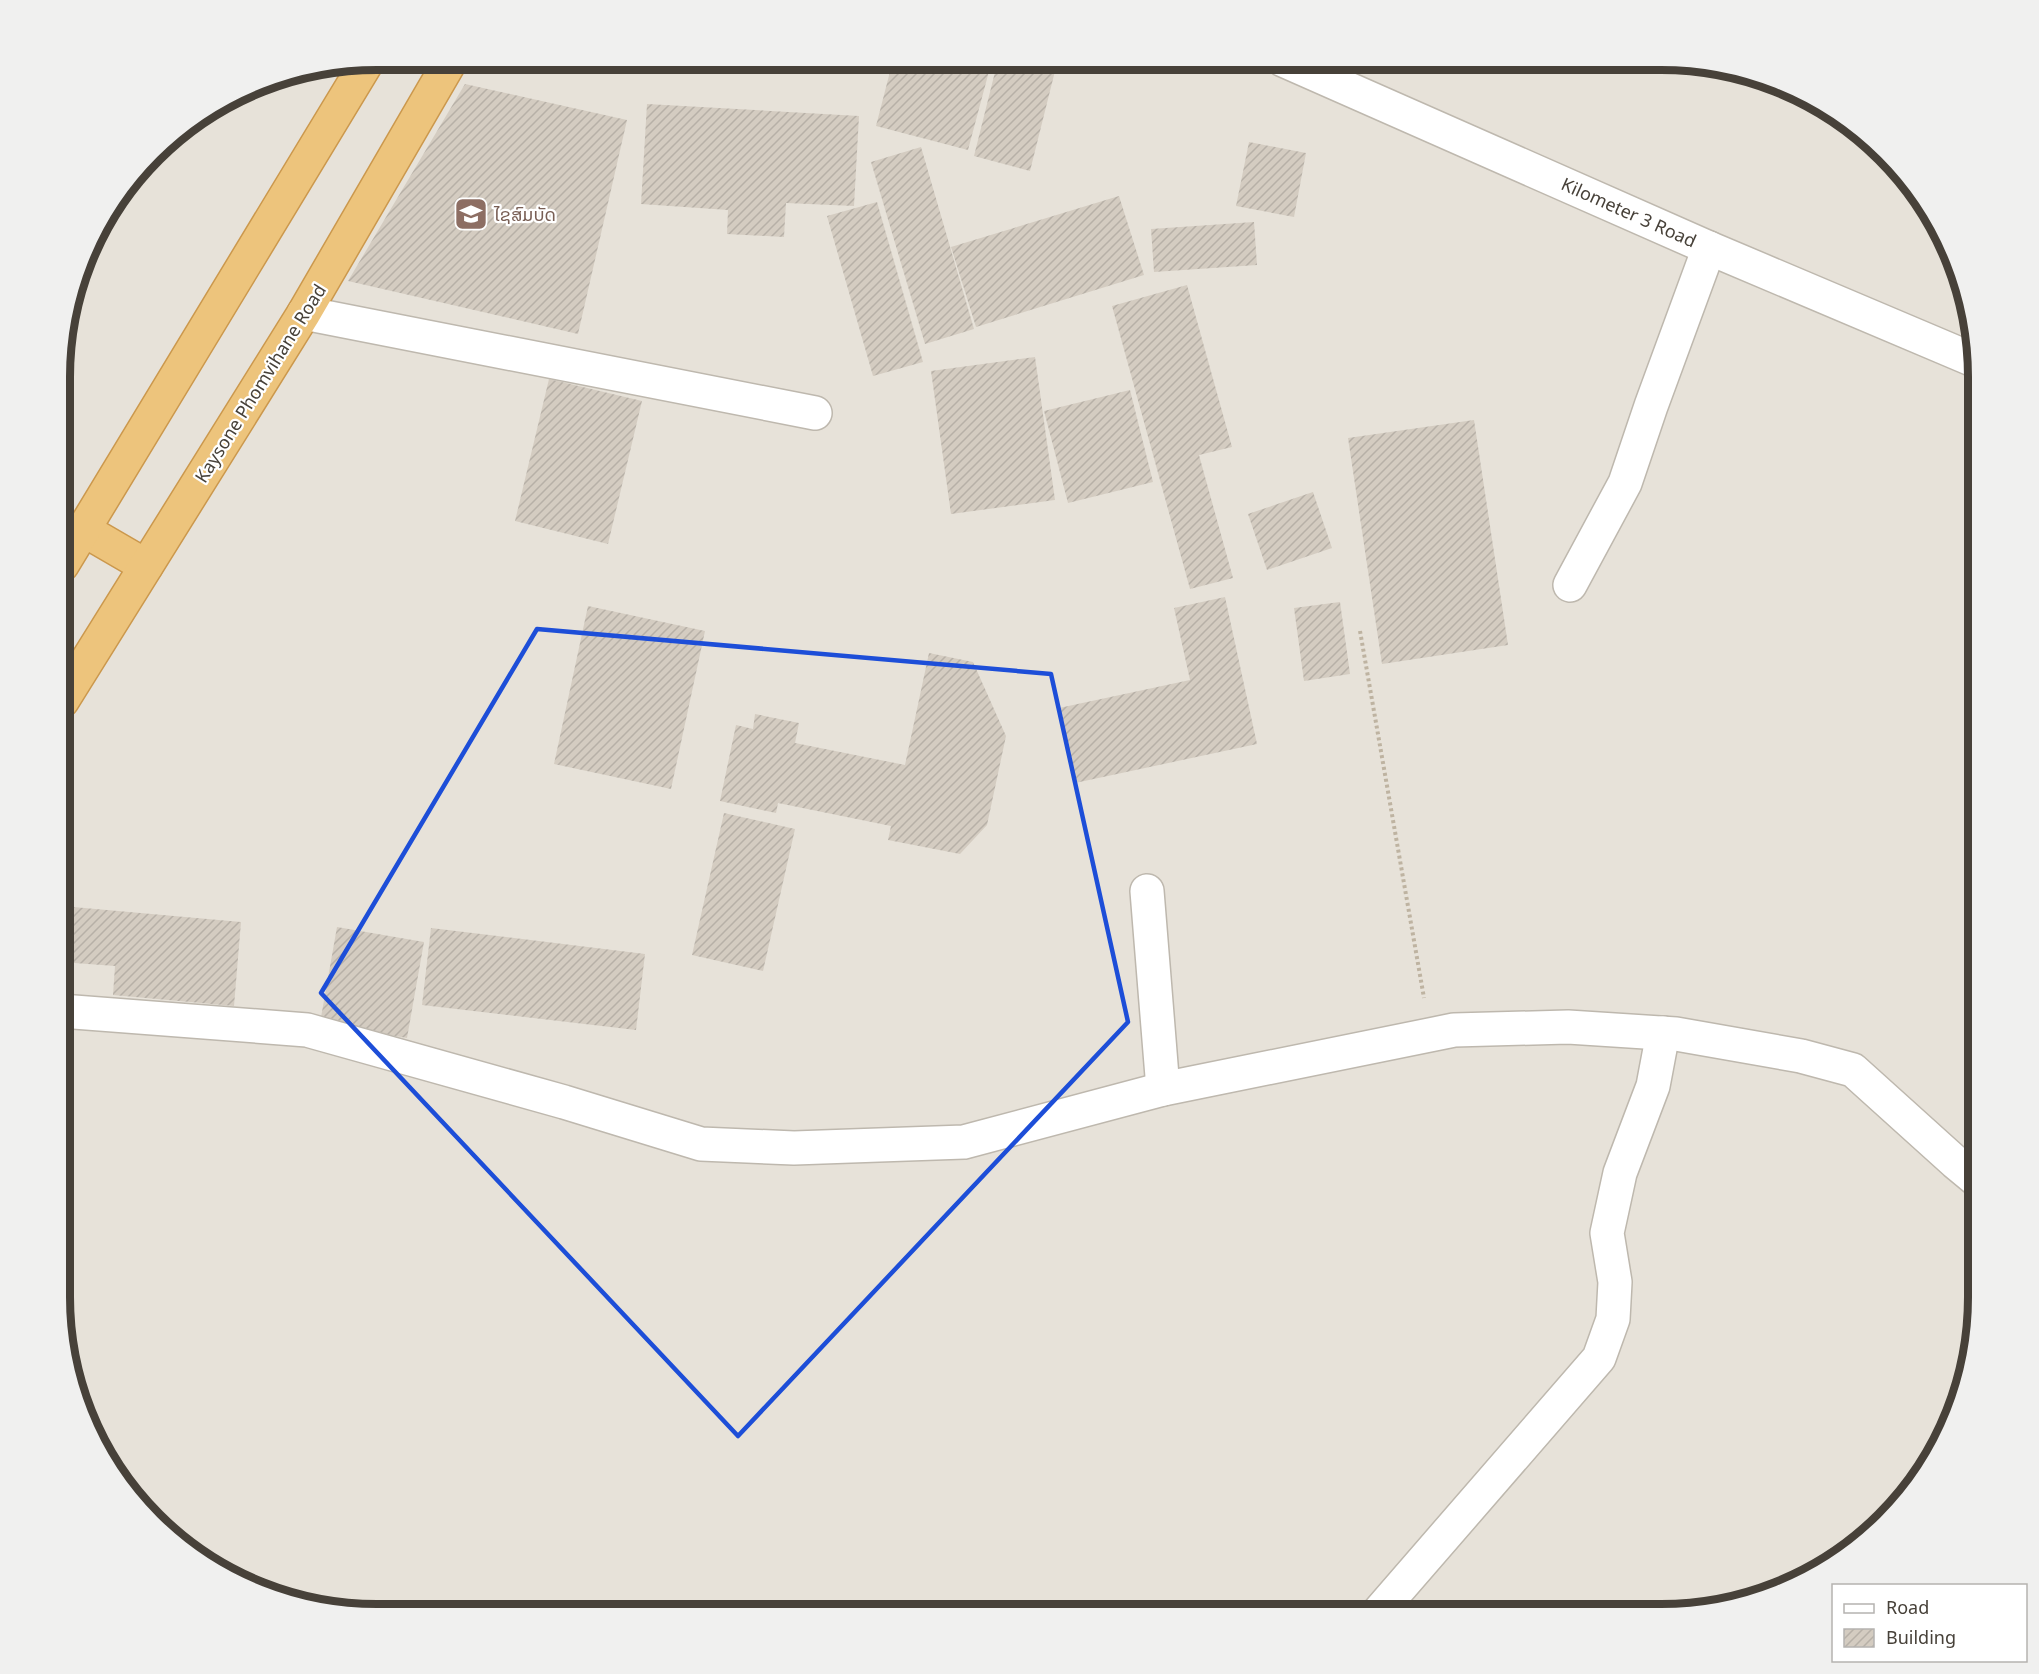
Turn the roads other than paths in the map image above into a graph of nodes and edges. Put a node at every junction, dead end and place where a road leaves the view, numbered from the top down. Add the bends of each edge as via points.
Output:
1 (445, 70) edge
2 (1306, 70) edge
3 (362, 71) edge
4 (1709, 248) junction
5 (304, 313) junction
6 (1968, 358) edge
7 (815, 413) dead end
8 (84, 530) junction
9 (70, 552) edge
10 (146, 566) junction
11 (1570, 585) dead end
12 (70, 688) edge
13 (1148, 891) dead end
14 (70, 1012) edge
15 (1663, 1033) junction
16 (1163, 1089) junction
17 (1968, 1173) edge
18 (1386, 1604) edge

1 - 5 highway, Kaysone Phomvihane Road
2 - 4 street, Kilometer 3 Road
3 - 8 highway
4 - 6 street, Kilometer 3 Road
4 - 11 street via 1625,483
5 - 7 street
5 - 10 highway, Kaysone Phomvihane Road
8 - 9 highway
8 - 10 highway
10 - 12 highway, Kaysone Phomvihane Road
13 - 16 street
14 - 16 street via 307,1030 701,1144 794,1148 964,1142
15 - 16 street via 1568,1027 1455,1030
15 - 17 street via 1801,1056 1853,1070
15 - 18 street via 1653,1086 1620,1173 1607,1233 1615,1282 1613,1319 1599,1358

